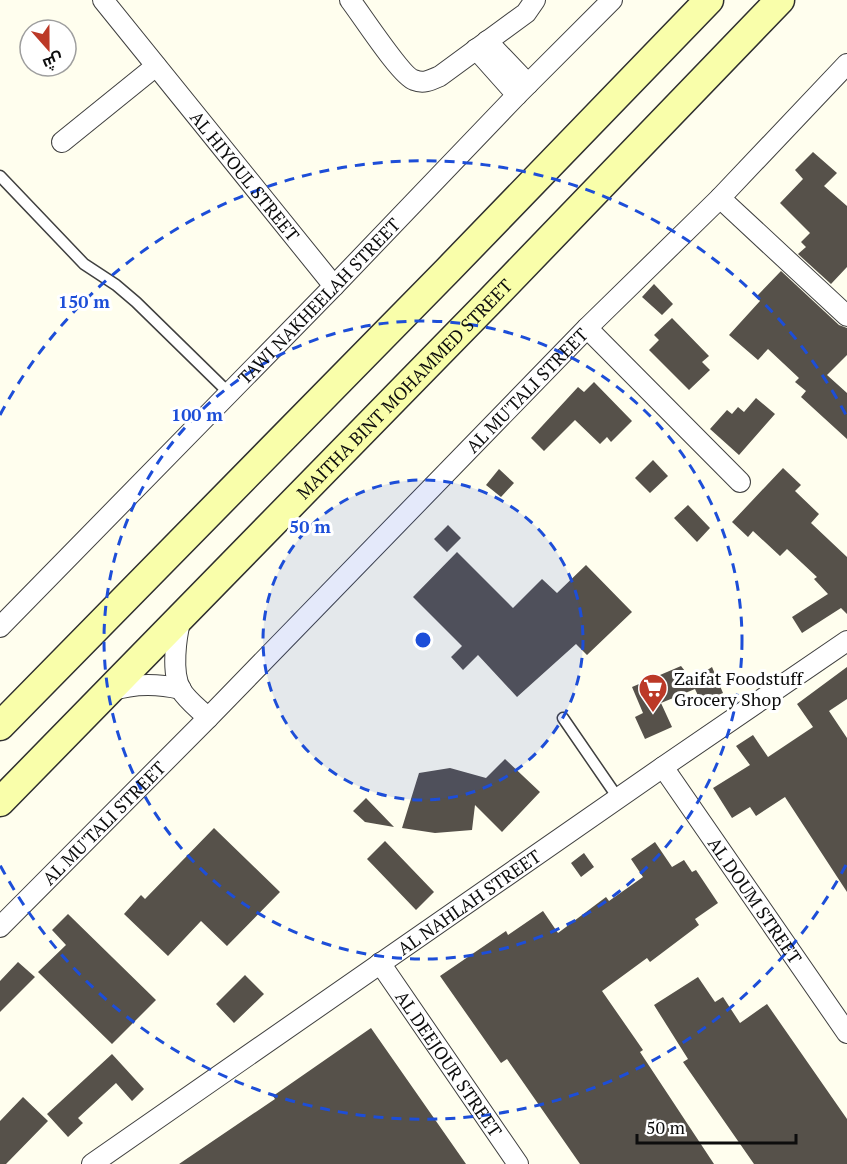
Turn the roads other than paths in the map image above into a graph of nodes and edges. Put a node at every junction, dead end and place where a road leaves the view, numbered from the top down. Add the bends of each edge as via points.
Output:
1 (103, 0) edge
2 (350, 0) edge
3 (535, 0) edge
4 (612, 0) edge
5 (709, 0) edge
6 (780, 0) edge
7 (482, 45) junction
8 (847, 64) edge
9 (156, 66) junction
10 (522, 90) junction
11 (62, 142) dead end
12 (0, 176) edge
13 (720, 198) junction
14 (334, 286) junction
15 (847, 316) edge
16 (587, 328) junction
17 (229, 393) junction
18 (740, 482) dead end
19 (182, 615) junction
20 (0, 627) edge
21 (847, 641) edge
22 (180, 689) junction
23 (110, 691) junction
24 (208, 718) junction
25 (563, 718) dead end
26 (0, 726) edge
27 (663, 766) junction
28 (618, 798) junction
29 (0, 802) edge
30 (0, 927) edge
31 (380, 963) junction
32 (847, 1033) edge
33 (101, 1162) edge
34 (518, 1164) edge

1 - 9 street, AL HIYOUL STREET
2 - 7 street via 411,80 426,82 440,76
3 - 7 street via 526,13
4 - 10 street, TAWI NAKHEELAH STREET
5 - 26 main road
6 - 19 main road, MAITHA BINT MOHAMMED STREET
7 - 10 street
8 - 13 street, AL MU'TALI STREET
9 - 11 street
9 - 14 street, AL HIYOUL STREET
10 - 14 street, TAWI NAKHEELAH STREET
12 - 17 lane via 84,264 136,302
13 - 15 street
13 - 16 street, AL MU'TALI STREET
14 - 17 street, TAWI NAKHEELAH STREET
16 - 18 street
16 - 24 street, AL MU'TALI STREET
17 - 20 street, TAWI NAKHEELAH STREET
19 - 22 street via 176,652
19 - 23 main road, MAITHA BINT MOHAMMED STREET
21 - 27 street, AL NAHLAH STREET
22 - 23 street via 152,684
22 - 24 street
23 - 29 main road, MAITHA BINT MOHAMMED STREET
24 - 30 street, AL MU'TALI STREET
25 - 28 lane
27 - 28 street, AL NAHLAH STREET
27 - 32 street, AL DOUM STREET
28 - 31 street, AL NAHLAH STREET
31 - 33 street, AL NAHLAH STREET
31 - 34 street, AL DEEJOUR STREET

